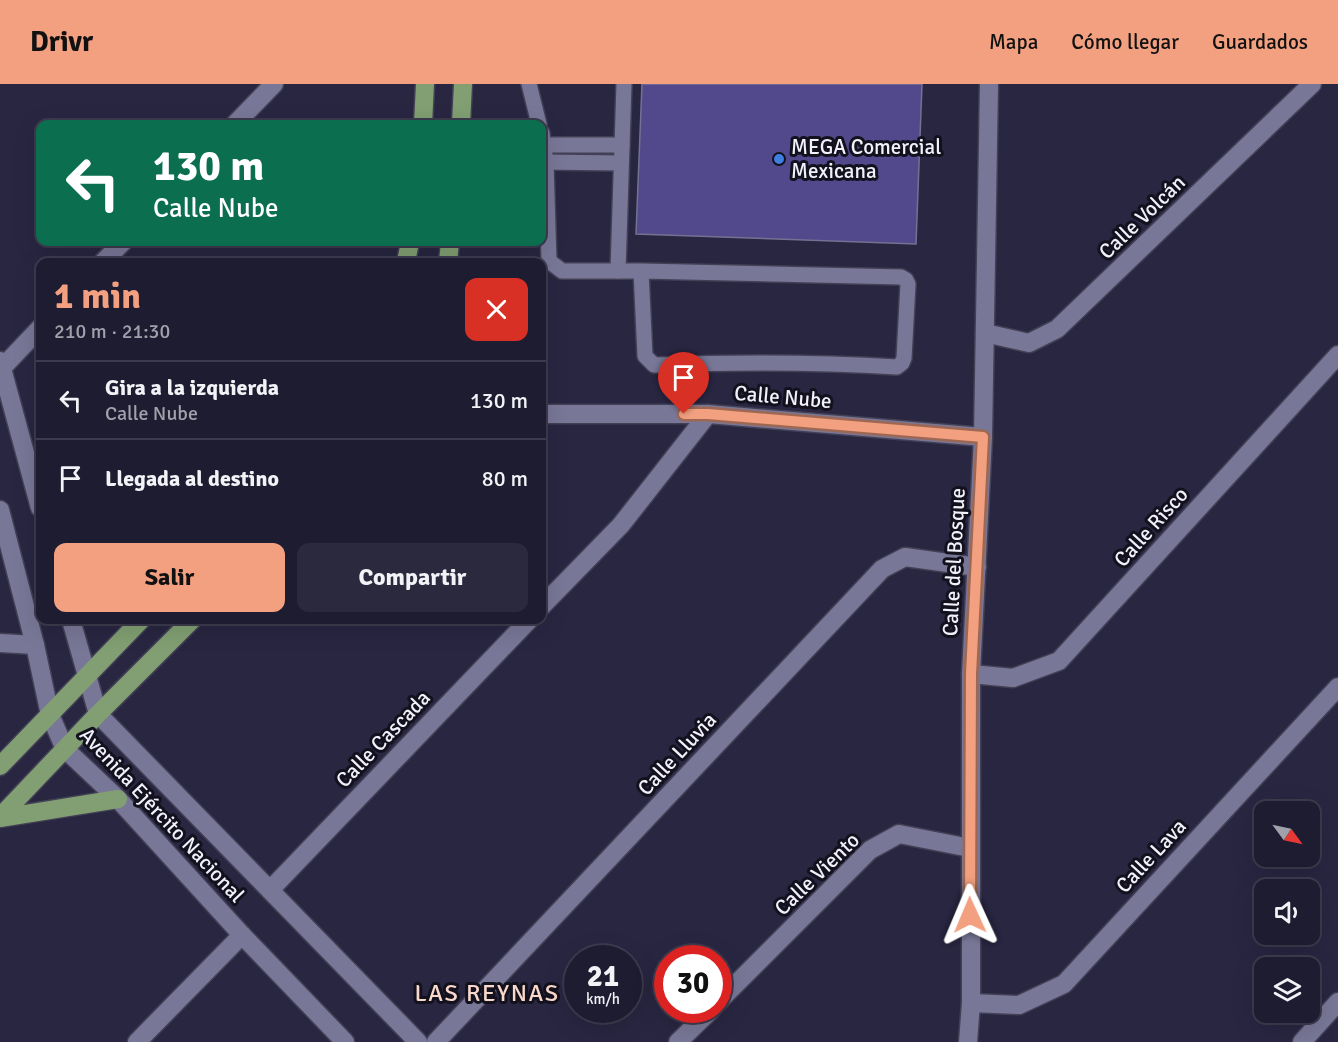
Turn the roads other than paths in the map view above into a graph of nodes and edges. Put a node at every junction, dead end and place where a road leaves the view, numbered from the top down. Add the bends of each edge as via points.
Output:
1 (274, 84) edge
2 (425, 84) edge
3 (463, 84) edge
4 (529, 84) edge
5 (624, 84) edge
6 (989, 84) edge
7 (1312, 84) edge
8 (239, 120) edge
9 (423, 120) edge
10 (461, 120) edge
11 (538, 120) edge
12 (546, 141) edge
13 (622, 145) junction
14 (546, 162) edge
15 (621, 163) junction
16 (546, 202) edge
17 (119, 246) edge
18 (107, 258) edge
19 (618, 271) junction
20 (641, 271) junction
21 (36, 332) edge
22 (986, 333) junction
23 (1338, 355) edge
24 (1, 364) edge
25 (546, 414) edge
26 (708, 414) junction
27 (983, 437) junction
28 (36, 493) edge
29 (0, 510) edge
30 (977, 567) junction
31 (546, 602) edge
32 (72, 624) edge
33 (137, 624) edge
34 (188, 624) edge
35 (525, 624) edge
36 (0, 643) edge
37 (35, 645) junction
38 (971, 674) junction
39 (86, 676) junction
40 (1338, 687) edge
41 (98, 714) junction
42 (50, 715) junction
43 (65, 749) junction
44 (0, 766) edge
45 (118, 799) junction
46 (0, 817) edge
47 (970, 848) junction
48 (270, 890) junction
49 (242, 935) junction
50 (732, 988) edge
51 (1338, 1002) edge
52 (971, 1003) junction
53 (698, 1023) edge
54 (137, 1042) edge
55 (345, 1042) edge
56 (418, 1042) edge
57 (436, 1042) edge
58 (678, 1042) edge
59 (968, 1042) edge
60 (1302, 1042) edge

1 - 8 street
2 - 9 main road
3 - 10 main road
4 - 11 lane
5 - 13 lane
6 - 22 street, Calle del Bosque
7 - 22 street, Calle Volcán via 1057,329 1029,343
12 - 13 lane
13 - 15 lane
14 - 15 lane
15 - 19 lane
16 - 19 lane via 549,261 562,271
17 - 18 street
19 - 20 lane
20 - 20 lane via 645,356 654,365 713,362 897,367 904,358 908,284 901,277
21 - 24 street
22 - 27 street, Calle del Bosque
23 - 38 street, Calle Risco via 1059,661 1013,678
24 - 28 street
25 - 26 street, Calle Nube
26 - 27 street, Calle Nube
26 - 31 street via 621,525
27 - 30 street, Calle del Bosque
29 - 37 street, Avenida Ejército Nacional
30 - 38 street, Calle del Bosque
30 - 57 street, Calle Lluvia via 905,557 882,569
32 - 39 street, Avenida Ejército Nacional
33 - 39 main road
34 - 41 main road
35 - 48 street, Calle Cascada
36 - 37 street
37 - 42 street, Avenida Ejército Nacional
38 - 47 street, Calle del Bosque
39 - 41 street, Avenida Ejército Nacional
39 - 42 main road
40 - 52 street, Calle Lava via 1064,984 1019,1005
41 - 43 main road
41 - 48 street, Avenida Ejército Nacional
42 - 43 street, Avenida Ejército Nacional
42 - 44 main road
43 - 45 street, Avenida Ejército Nacional
43 - 46 main road
45 - 46 main road
45 - 49 street, Avenida Ejército Nacional
47 - 50 street, Calle Viento via 900,834 870,850
47 - 52 street, Calle del Bosque
48 - 56 street, Avenida Ejército Nacional
49 - 54 street
49 - 55 street, Avenida Ejército Nacional
51 - 60 street
52 - 59 street, Calle del Bosque
53 - 58 street

